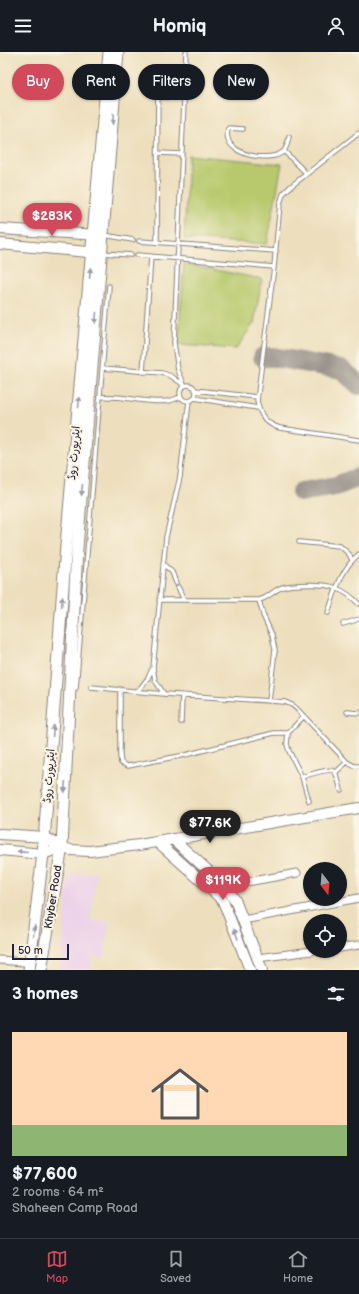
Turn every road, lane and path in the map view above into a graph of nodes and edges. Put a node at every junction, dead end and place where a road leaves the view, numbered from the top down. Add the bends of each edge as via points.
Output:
1 (109, 52) edge
2 (118, 52) edge
3 (186, 52) edge
4 (185, 64) edge
5 (158, 100) edge
6 (184, 100) edge
7 (243, 129) dead end
8 (359, 133) edge
9 (289, 137) dead end
10 (284, 151) junction
11 (158, 153) junction
12 (182, 154) junction
13 (306, 174) junction
14 (0, 229) edge
15 (98, 235) junction
16 (133, 240) dead end
17 (139, 241) dead end
18 (157, 242) junction
19 (0, 244) edge
20 (178, 244) junction
21 (276, 251) junction
22 (96, 252) junction
23 (131, 255) dead end
24 (138, 255) dead end
25 (151, 256) junction
26 (177, 258) junction
27 (274, 267) junction
28 (108, 286) dead end
29 (102, 368) junction
30 (143, 372) junction
31 (184, 386) junction
32 (195, 390) junction
33 (181, 397) junction
34 (258, 397) junction
35 (100, 398) junction
36 (194, 398) junction
37 (189, 401) junction
38 (258, 408) junction
39 (359, 440) edge
40 (300, 542) dead end
41 (359, 554) edge
42 (352, 560) junction
43 (163, 564) junction
44 (176, 583) dead end
45 (178, 587) dead end
46 (336, 588) junction
47 (159, 600) junction
48 (184, 600) junction
49 (259, 600) junction
50 (359, 604) edge
51 (328, 613) dead end
52 (359, 619) edge
53 (343, 624) dead end
54 (153, 668) junction
55 (91, 687) dead end
56 (76, 688) dead end
57 (120, 689) junction
58 (138, 691) junction
59 (164, 694) junction
60 (182, 695) junction
61 (269, 701) junction
62 (347, 712) dead end
63 (359, 713) edge
64 (304, 716) junction
65 (181, 722) dead end
66 (288, 733) junction
67 (347, 762) junction
68 (359, 766) edge
69 (335, 773) junction
70 (302, 777) junction
71 (341, 790) dead end
72 (309, 801) dead end
73 (359, 808) edge
74 (0, 834) edge
75 (45, 837) junction
76 (173, 840) junction
77 (158, 842) junction
78 (62, 847) junction
79 (0, 850) edge
80 (43, 854) junction
81 (297, 873) dead end
82 (225, 886) junction
83 (359, 898) edge
84 (243, 920) junction
85 (359, 945) edge
86 (347, 947) edge
87 (303, 952) edge
88 (257, 958) junction
89 (0, 960) edge
90 (26, 966) edge
91 (41, 970) edge
92 (250, 970) edge
93 (262, 970) edge

1 - 15 main road
2 -> 15 main road
3 - 4 lane
5 - 11 lane
6 - 12 lane
7 - 10 lane via 228,129 227,137 236,150 265,157 273,157
8 - 13 lane
9 - 10 lane
10 - 13 lane
11 - 12 lane
11 - 18 lane
12 - 20 lane
13 - 21 lane via 283,194
14 - 15 street
15 - 16 lane
15 - 22 main road
17 - 18 lane
18 - 20 lane
19 - 22 street
20 - 21 lane
20 - 26 lane
21 - 27 lane
22 - 23 lane
75 -> 22 main road, ایئرپورٹ روڈ via 66,546
22 -> 78 main road, Khyber Road via 77,548
24 - 25 lane
25 - 26 lane
25 - 30 lane
26 - 27 lane
26 - 31 lane via 174,343 178,370
27 - 34 lane
28 - 29 lane
29 - 30 lane
29 - 35 lane
30 - 31 lane via 171,376
31 - 32 lane via 191,386
31 - 33 lane via 180,391
32 - 34 lane
32 - 36 lane
33 - 35 lane via 170,401 113,396
33 - 37 lane
34 - 38 lane
35 - 56 lane
36 - 37 lane
36 - 38 lane
37 - 43 lane via 180,477 166,537
38 - 39 lane via 271,426
40 - 42 lane via 340,546
41 - 42 lane
42 - 46 lane
43 - 44 lane via 172,572
43 - 47 lane
45 - 48 lane
46 - 49 lane via 309,585 283,587
46 - 50 lane
46 - 51 lane
47 - 48 lane
47 - 54 lane
48 - 49 lane
49 - 61 lane via 272,635 274,650
52 - 53 lane
54 - 58 lane
54 - 59 lane via 155,680
55 - 57 lane
57 - 58 lane
57 - 66 lane via 120,756 124,765 184,755 274,733
58 - 59 lane
59 - 60 lane
60 - 61 lane
60 - 65 lane
61 - 64 lane via 285,702
62 - 63 lane
64 - 66 lane
64 - 67 lane
66 - 70 lane via 289,751
67 - 68 lane
67 - 69 lane
69 - 70 lane via 327,770
69 - 71 lane
70 - 72 lane
73 - 76 street
74 - 75 street
75 - 78 street
75 - 80 main road, ایئرپورٹ روڈ
76 - 77 street
76 - 82 street
77 - 78 street via 90,851
92 -> 77 street via 223,901
78 - 80 street
78 - 91 main road, Khyber Road
80 -> 79 street
90 -> 80 main road, Khyber Road
81 - 82 street
82 - 84 street via 235,900
83 - 84 street
84 - 88 street
85 - 86 street
87 - 88 street
88 - 93 street
89 - 90 street

